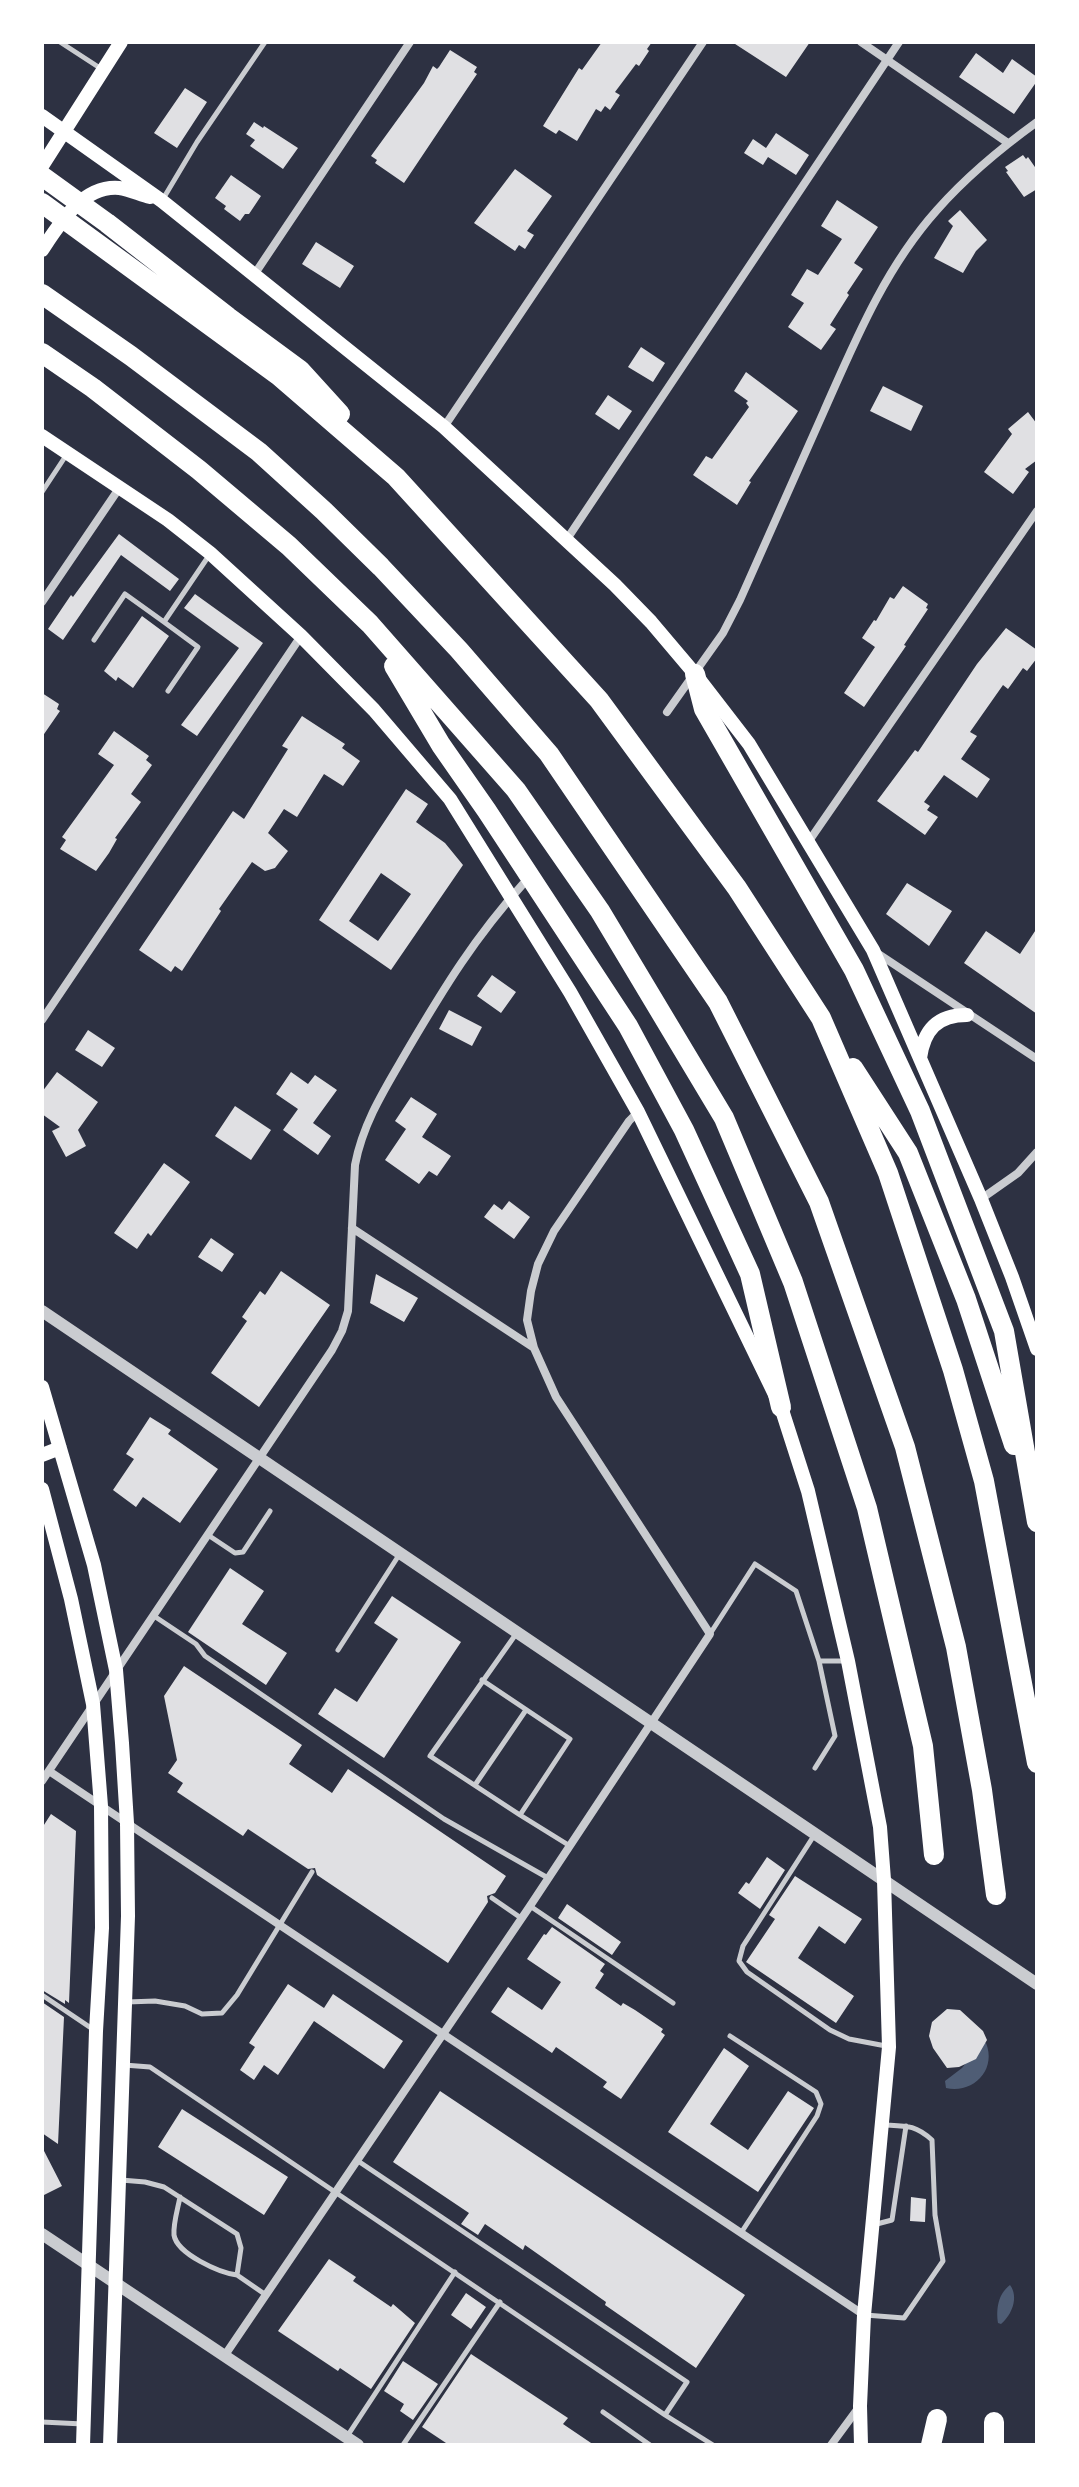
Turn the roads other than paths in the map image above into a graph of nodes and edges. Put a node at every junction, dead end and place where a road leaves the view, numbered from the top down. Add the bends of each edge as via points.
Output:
1 (60, 42) edge
2 (121, 42) edge
3 (265, 42) edge
4 (410, 42) edge
5 (703, 42) edge
6 (861, 42) edge
7 (899, 42) edge
8 (888, 60) junction
9 (104, 70) junction
10 (42, 116) edge
11 (1037, 122) edge
12 (65, 132) junction
13 (1008, 143) junction
14 (43, 168) edge
15 (162, 201) junction
16 (42, 203) edge
17 (42, 250) edge
18 (254, 275) junction
19 (42, 294) edge
20 (42, 353) edge
21 (444, 427) junction
22 (42, 436) edge
23 (68, 453) junction
24 (396, 477) junction
25 (120, 487) junction
26 (42, 492) edge
27 (1037, 511) edge
28 (567, 539) junction
29 (210, 553) junction
30 (43, 597) edge
31 (164, 622) junction
32 (370, 624) junction
33 (301, 636) junction
34 (94, 640) dead end
35 (695, 674) junction
36 (168, 691) dead end
37 (667, 712) dead end
38 (809, 841) junction
39 (523, 884) dead end
40 (511, 896) junction
41 (873, 950) junction
42 (967, 1015) junction
43 (821, 1018) junction
44 (42, 1020) edge
45 (920, 1059) junction
46 (1037, 1059) edge
47 (638, 1112) junction
48 (1037, 1152) edge
49 (981, 1199) junction
50 (352, 1228) junction
51 (42, 1311) edge
52 (534, 1348) junction
53 (1037, 1349) edge
54 (42, 1387) edge
55 (781, 1407) junction
56 (60, 1448) junction
57 (42, 1455) edge
58 (259, 1459) junction
59 (42, 1489) edge
60 (270, 1511) dead end
61 (1037, 1513) edge
62 (1037, 1522) edge
63 (208, 1535) junction
64 (399, 1554) junction
65 (154, 1615) junction
66 (516, 1633) junction
67 (710, 1634) junction
68 (338, 1650) dead end
69 (819, 1661) junction
70 (848, 1661) junction
71 (116, 1670) junction
72 (482, 1680) junction
73 (93, 1704) junction
74 (526, 1710) junction
75 (651, 1724) junction
76 (1037, 1763) edge
77 (815, 1768) dead end
78 (49, 1771) junction
79 (42, 1781) edge
80 (475, 1785) junction
81 (101, 1806) junction
82 (520, 1815) junction
83 (127, 1823) junction
84 (816, 1834) junction
85 (570, 1847) junction
86 (934, 1855) dead end
87 (312, 1872) dead end
88 (548, 1878) junction
89 (884, 1880) junction
90 (996, 1895) dead end
91 (492, 1898) dead end
92 (530, 1906) junction
93 (521, 1918) junction
94 (279, 1924) junction
95 (1037, 1984) edge
96 (42, 1995) edge
97 (126, 2002) junction
98 (673, 2003) dead end
99 (96, 2031) junction
100 (443, 2033) junction
101 (730, 2036) dead end
102 (889, 2047) junction
103 (124, 2065) junction
104 (882, 2125) junction
105 (906, 2126) junction
106 (358, 2161) junction
107 (120, 2180) junction
108 (336, 2193) junction
109 (180, 2197) junction
110 (872, 2225) junction
111 (42, 2234) edge
112 (740, 2234) junction
113 (88, 2265) junction
114 (455, 2272) junction
115 (237, 2275) junction
116 (117, 2284) junction
117 (266, 2295) junction
118 (500, 2302) junction
119 (864, 2315) junction
120 (225, 2355) junction
121 (860, 2406) junction
122 (603, 2412) dead end
123 (665, 2415) junction
124 (937, 2419) dead end
125 (42, 2422) edge
126 (994, 2422) dead end
127 (84, 2424) junction
128 (346, 2437) junction
129 (83, 2445) edge
130 (110, 2445) edge
131 (358, 2445) edge
132 (403, 2445) edge
133 (650, 2445) edge
134 (713, 2445) edge
135 (831, 2445) edge
136 (861, 2445) edge
137 (934, 2445) edge
138 (994, 2445) edge

1 - 9 lane
2 - 9 main road
3 - 15 lane
4 - 18 street
5 - 21 street
6 - 8 street
7 - 8 street
8 - 13 street
8 - 28 street
9 - 12 main road
10 - 12 main road
11 - 13 street
12 - 14 main road
12 - 15 main road
13 - 35 street via 937,211 888,278 740,600
14 - 24 highway via 300,370
15 - 17 main road via 119,188 91,193 59,224
15 - 18 main road
16 - 24 highway via 279,376
18 - 21 main road
19 - 90 highway via 270,461 391,577 549,754 718,1002 819,1202 905,1447 956,1647
20 - 32 highway via 199,470
21 - 28 main road
22 - 23 main road
23 - 25 main road
23 - 26 lane
24 - 43 highway via 599,700 737,888
25 - 29 main road
25 - 30 street
27 - 38 street
28 - 35 main road
29 - 31 lane
29 - 33 main road
31 - 34 lane via 125,594
31 - 36 lane via 198,647
32 - 55 highway via 441,745 628,1026 684,1130 750,1274
32 - 86 highway via 516,790 600,911 724,1118 793,1282 867,1508 923,1746
33 - 40 main road via 450,799
33 - 44 street
35 - 37 street
35 - 38 main road via 749,744
35 - 62 highway via 704,709 854,970 920,1111 1004,1331
38 - 41 main road
39 - 40 street
40 - 47 main road
40 - 50 street via 453,971 372,1112 355,1165
41 - 42 street
41 - 45 main road
42 - 45 main road via 953,1015 935,1025 922,1042
42 - 46 street
43 - 61 highway via 908,1153 966,1299
43 - 76 highway via 888,1173 953,1370 984,1481
45 - 49 main road
47 - 52 street via 554,1231 538,1264 527,1320
47 - 55 main road
48 - 49 street
49 - 53 main road
50 - 52 street
50 - 58 street via 348,1311 342,1331
51 - 58 street
52 - 67 street via 556,1397
54 - 56 main road
55 - 70 main road via 808,1491
56 - 57 main road
56 - 71 main road via 94,1565
58 - 63 street
58 - 64 street
59 - 73 main road
60 - 63 lane via 243,1552 235,1553
63 - 65 street
64 - 66 street
64 - 68 lane
65 - 71 street
65 - 88 lane via 205,1656 444,1819
66 - 72 lane
66 - 75 street
67 - 69 lane via 755,1564 796,1591
67 - 75 street
69 - 70 lane
69 - 77 lane via 835,1736
70 - 89 main road via 880,1827
71 - 73 street
71 - 83 main road
72 - 74 lane
72 - 80 lane via 430,1756
73 - 78 street
73 - 81 main road
74 - 80 lane
74 - 82 lane via 570,1739
75 - 84 street
75 - 85 street
78 - 79 street
78 - 81 street
80 - 82 lane
81 - 83 street
81 - 99 main road
82 - 85 lane
83 - 94 street
83 - 97 main road
84 - 89 street
84 - 102 lane via 743,1946 739,1961 830,2030
85 - 88 street
87 - 94 lane
88 - 92 street
89 - 95 street
89 - 102 main road
91 - 93 lane
92 - 93 street
92 - 98 lane
93 - 100 street
94 - 97 lane via 222,2013 202,2014 155,2001
94 - 100 street
96 - 99 lane
97 - 103 main road
99 - 113 main road
100 - 106 street
100 - 112 street
101 - 112 lane via 816,2092 821,2104
102 - 104 main road
103 - 107 main road
103 - 108 lane via 150,2067
104 - 105 lane
104 - 110 main road
105 - 110 lane via 892,2220
105 - 119 lane via 919,2128 932,2140 943,2261 904,2318
106 - 108 street
106 - 123 lane via 687,2382
107 - 109 lane via 164,2187
107 - 116 main road
108 - 114 lane
108 - 117 street
109 - 115 lane via 237,2234
109 - 115 lane via 174,2235 179,2247 221,2273
110 - 119 main road
111 - 113 street
112 - 119 street
113 - 116 street
113 - 127 main road
114 - 118 lane
114 - 128 lane
115 - 117 lane
116 - 120 street
116 - 130 main road
117 - 120 street
118 - 123 lane
118 - 132 lane
119 - 121 main road
120 - 128 street
121 - 135 street
121 - 136 main road
122 - 133 lane
123 - 134 lane
124 - 137 highway
125 - 127 lane
126 - 138 highway
127 - 129 main road
128 - 131 street

